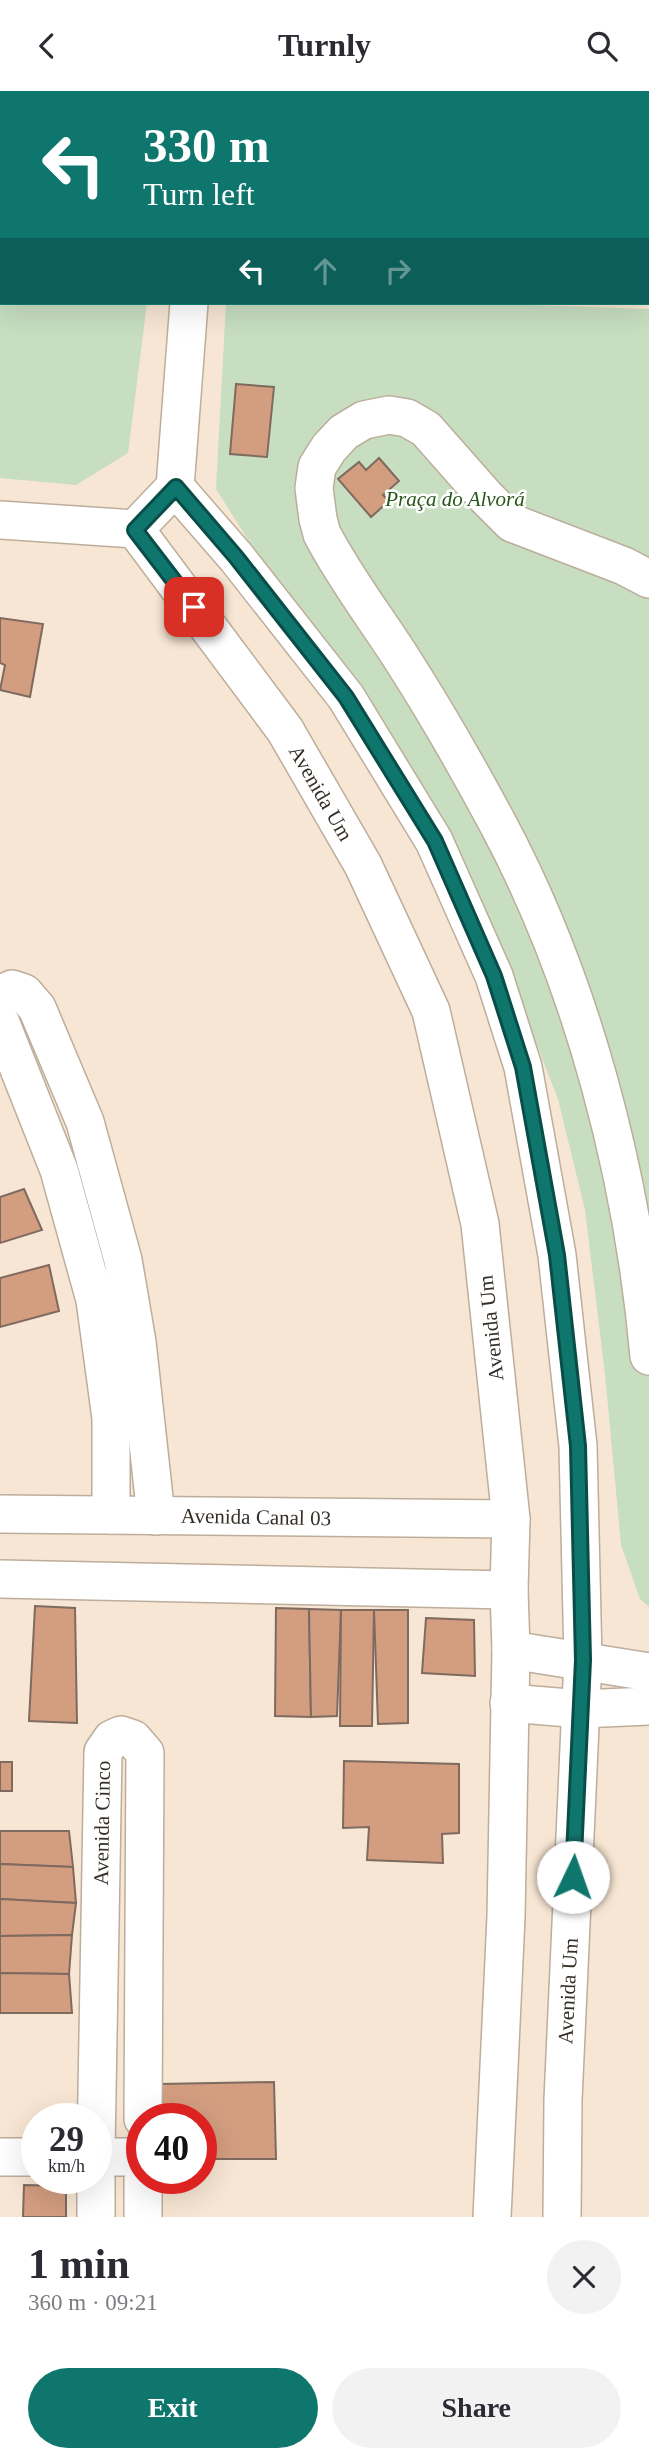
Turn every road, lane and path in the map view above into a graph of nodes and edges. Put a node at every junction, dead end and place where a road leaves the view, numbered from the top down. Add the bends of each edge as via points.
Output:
1 (189, 305) edge
2 (176, 487) junction
3 (0, 520) edge
4 (135, 530) junction
5 (649, 579) edge
6 (0, 999) edge
7 (0, 1021) edge
8 (649, 1356) edge
9 (0, 1514) edge
10 (111, 1515) junction
11 (156, 1516) junction
12 (511, 1519) junction
13 (0, 1579) edge
14 (509, 1590) junction
15 (511, 1650) junction
16 (583, 1660) junction
17 (649, 1672) edge
18 (509, 1703) junction
19 (649, 1706) edge
20 (581, 1709) junction
21 (97, 2103) edge
22 (143, 2103) edge
23 (0, 2157) edge
24 (21, 2157) edge
25 (96, 2194) edge
26 (143, 2194) edge
27 (96, 2217) edge
28 (142, 2217) edge
29 (492, 2217) edge
30 (562, 2217) edge

1 - 2 street
2 - 4 street
2 - 16 street, Avenida Um via 346,697 435,841 494,976 523,1067 557,1255 578,1446
3 - 4 street
4 - 12 street, Avenida Um via 285,730 363,865 431,1011 480,1224
5 - 8 street via 512,523 426,429 407,418 389,415 365,420 344,432 317,467 314,488 322,534 499,826 550,937 604,1102 631,1221
6 - 11 street via 12,989 37,1008 85,1122 123,1260
7 - 10 street via 59,1170 95,1300 111,1418
9 - 10 street, Avenida Canal 03
10 - 11 street, Avenida Canal 03
11 - 12 street, Avenida Canal 03
12 - 14 street, Avenida Um
13 - 14 street
14 - 15 street, Avenida Um
15 - 16 street
15 - 18 street, Avenida Um
16 - 17 street
16 - 20 street, Avenida Um
18 - 20 street
18 - 29 street, Avenida Um via 506,1917
19 - 20 street
20 - 30 street, Avenida Um
21 - 22 street, Avenida Cinco via 103,1752 121,1735 145,1753
23 - 24 street
25 - 27 street
26 - 28 street

